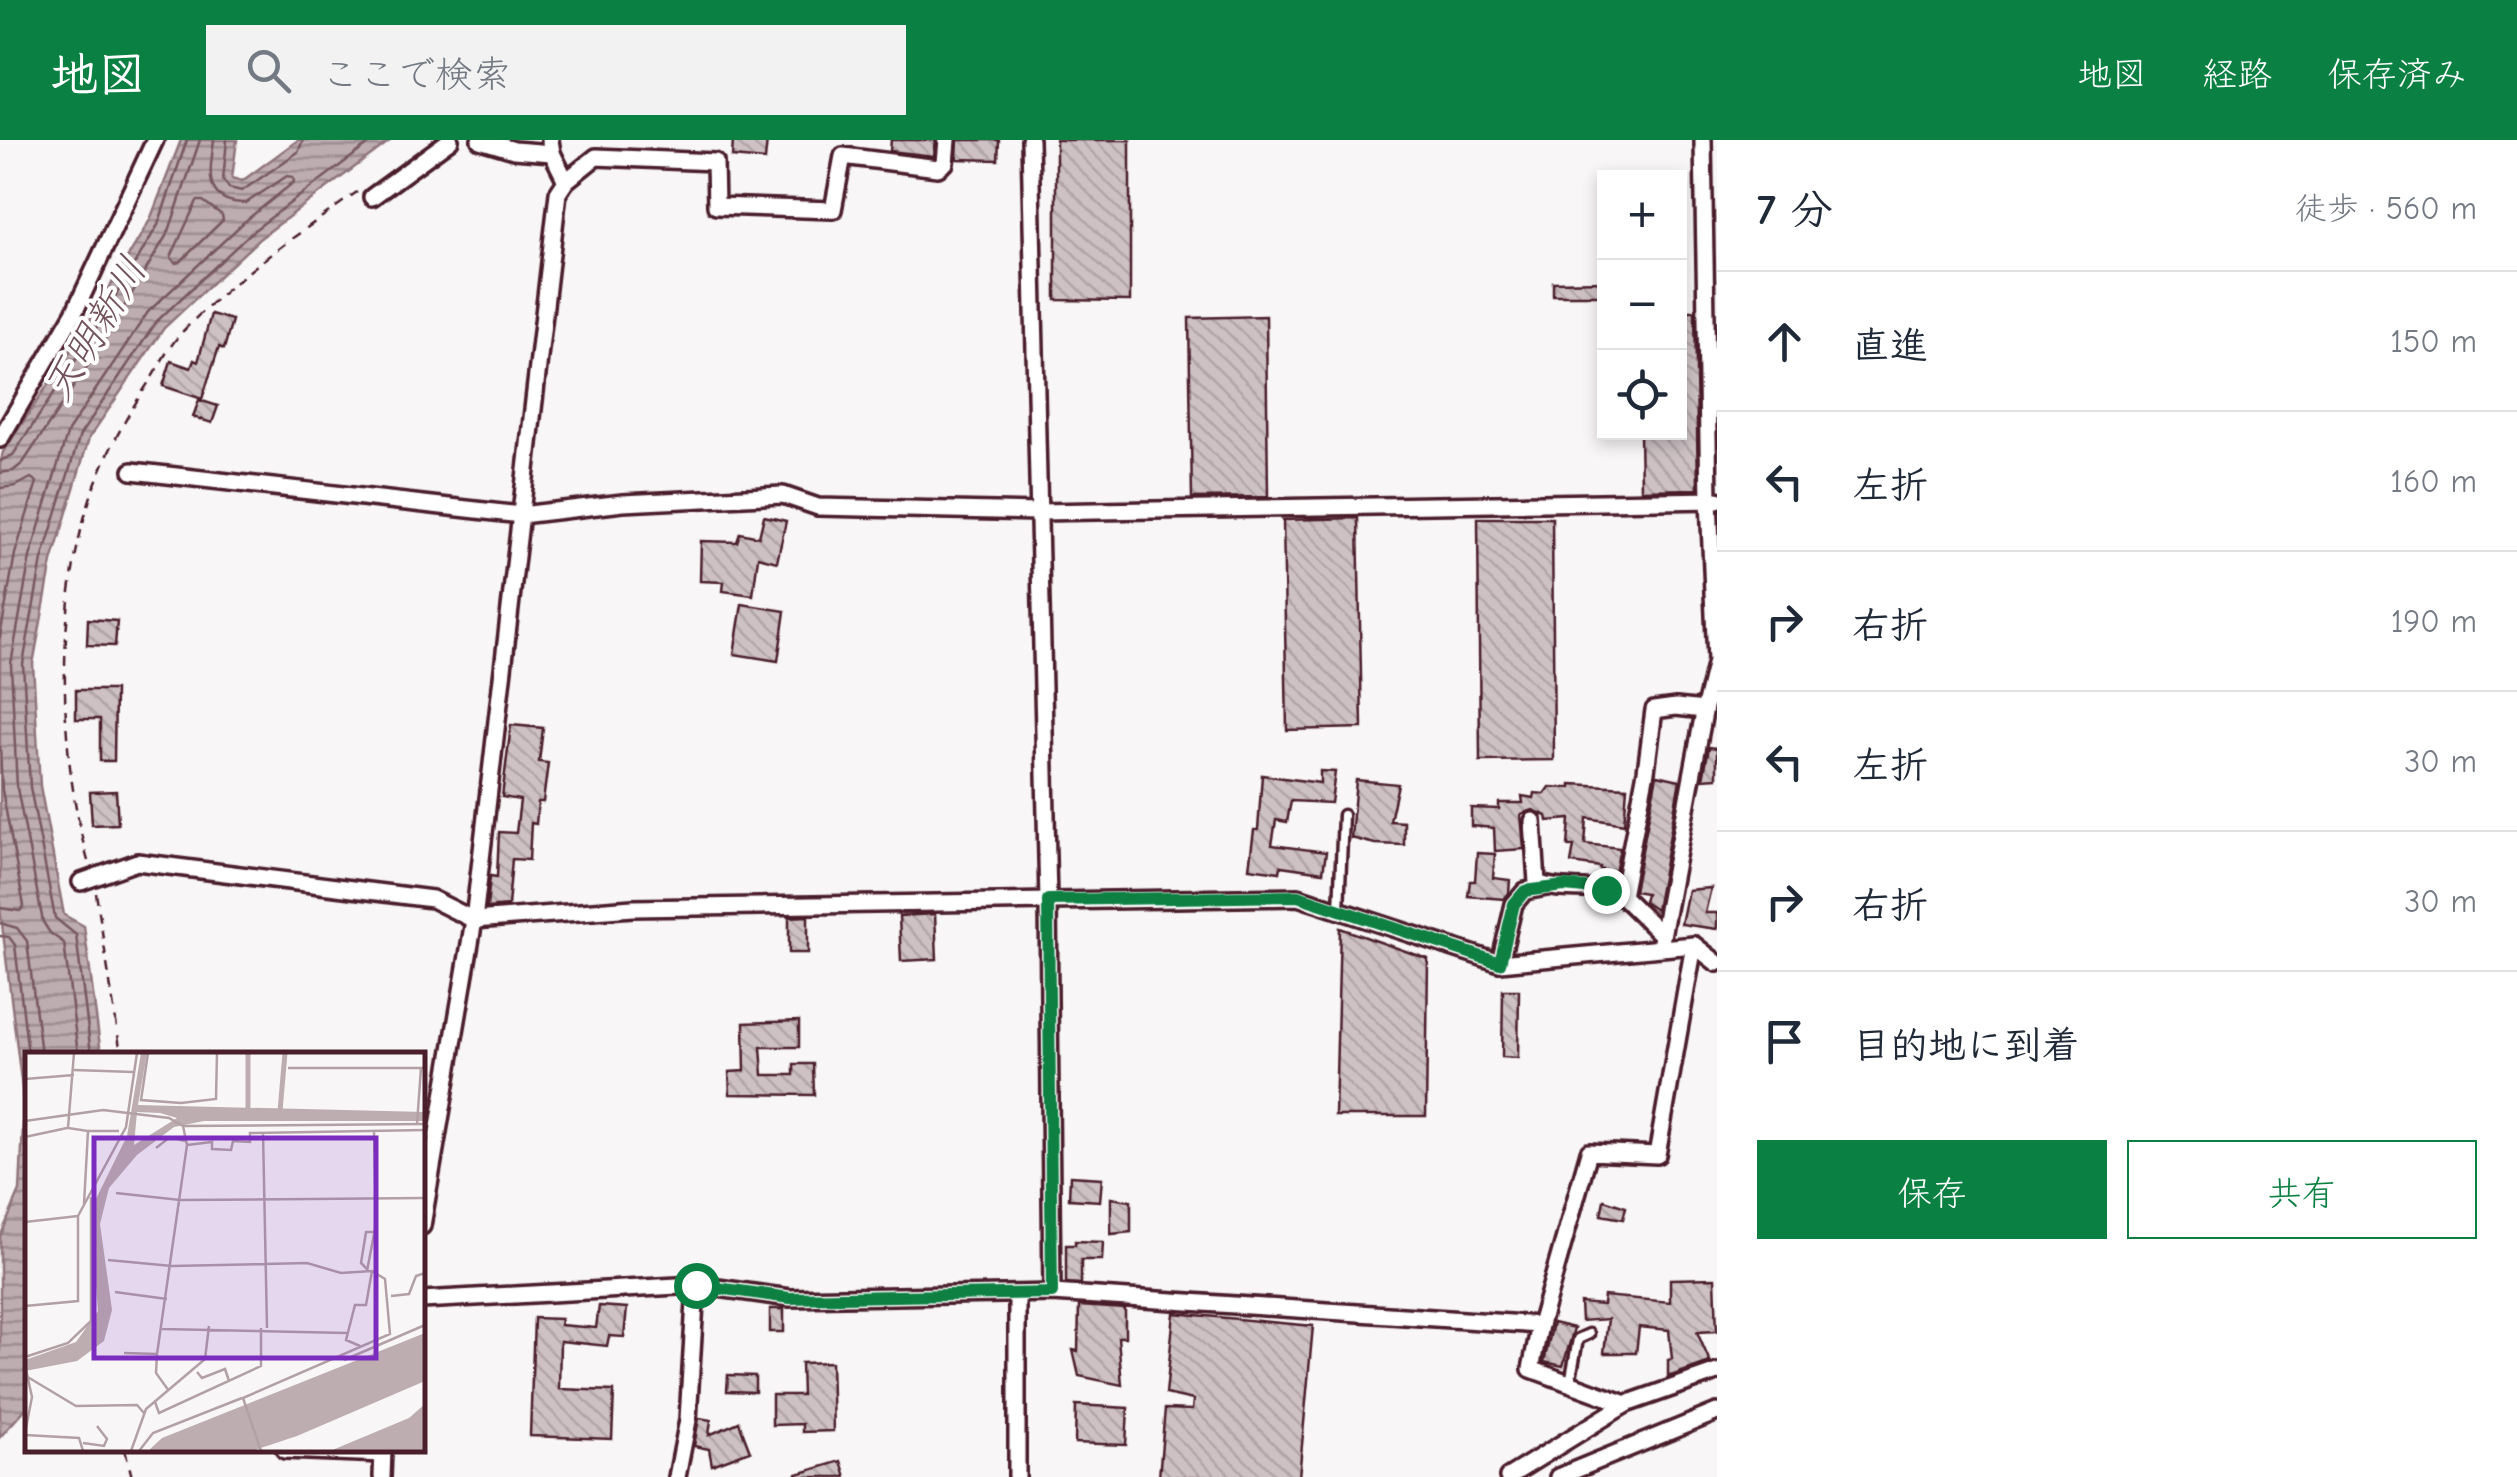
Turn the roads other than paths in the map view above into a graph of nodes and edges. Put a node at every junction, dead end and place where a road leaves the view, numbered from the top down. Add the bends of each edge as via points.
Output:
1 (155, 140) edge
2 (450, 140) edge
3 (480, 140) edge
4 (947, 140) edge
5 (1030, 140) edge
6 (1702, 140) edge
7 (551, 146) edge
8 (844, 148) edge
9 (566, 181) junction
10 (372, 197) dead end
11 (0, 439) edge
12 (132, 471) dead end
13 (1713, 500) edge
14 (1039, 512) junction
15 (520, 515) junction
16 (1704, 710) junction
17 (1343, 815) dead end
18 (1533, 820) dead end
19 (87, 880) road end
20 (1547, 888) junction
21 (1622, 896) junction
22 (1048, 900) junction
23 (1339, 910) junction
24 (474, 920) junction
25 (1661, 941) junction
26 (1694, 945) junction
27 (1500, 963) junction
28 (1717, 963) edge
29 (425, 1115) edge
30 (441, 1117) junction
31 (425, 1209) edge
32 (696, 1285) junction
33 (1052, 1293) junction
34 (1017, 1295) junction
35 (425, 1300) edge
36 (1540, 1325) junction
37 (1589, 1334) dead end
38 (1717, 1372) edge
39 (1570, 1383) junction
40 (1626, 1404) junction
41 (1717, 1412) edge
42 (383, 1452) edge
43 (382, 1477) edge
44 (678, 1477) edge
45 (1017, 1477) edge
46 (1508, 1477) edge
47 (1558, 1477) edge

1 - 11 street via 74,313
2 - 10 street
3 - 7 street via 514,150
4 - 8 street via 945,163 938,168
5 - 14 street
6 - 13 street
7 - 9 street
8 - 9 street via 833,210 716,206 715,162 596,157
9 - 15 street via 558,193
12 - 15 street
13 - 14 street
13 - 16 street via 1716,661
14 - 15 street via 818,507 783,494
14 - 22 street
15 - 24 street
16 - 21 street via 1654,710
16 - 25 street
17 - 23 lane
18 - 20 street via 1537,883
19 - 24 street via 137,862 432,899
20 - 21 street
20 - 27 street via 1525,891 1514,904
21 - 25 street
22 - 23 street via 1298,896
22 - 24 street via 633,908
22 - 33 street
23 - 27 street
24 - 30 street
25 - 26 street
25 - 27 street
26 - 28 street
26 - 36 street via 1658,1155 1589,1152
29 - 30 street
30 - 31 street
32 - 34 street via 790,1298
32 - 35 street
32 - 44 street
33 - 34 street
33 - 36 street
34 - 45 street
36 - 39 street via 1531,1369
37 - 39 lane via 1578,1339
38 - 40 street
39 - 40 street
40 - 46 street
41 - 47 street
42 - 43 street

